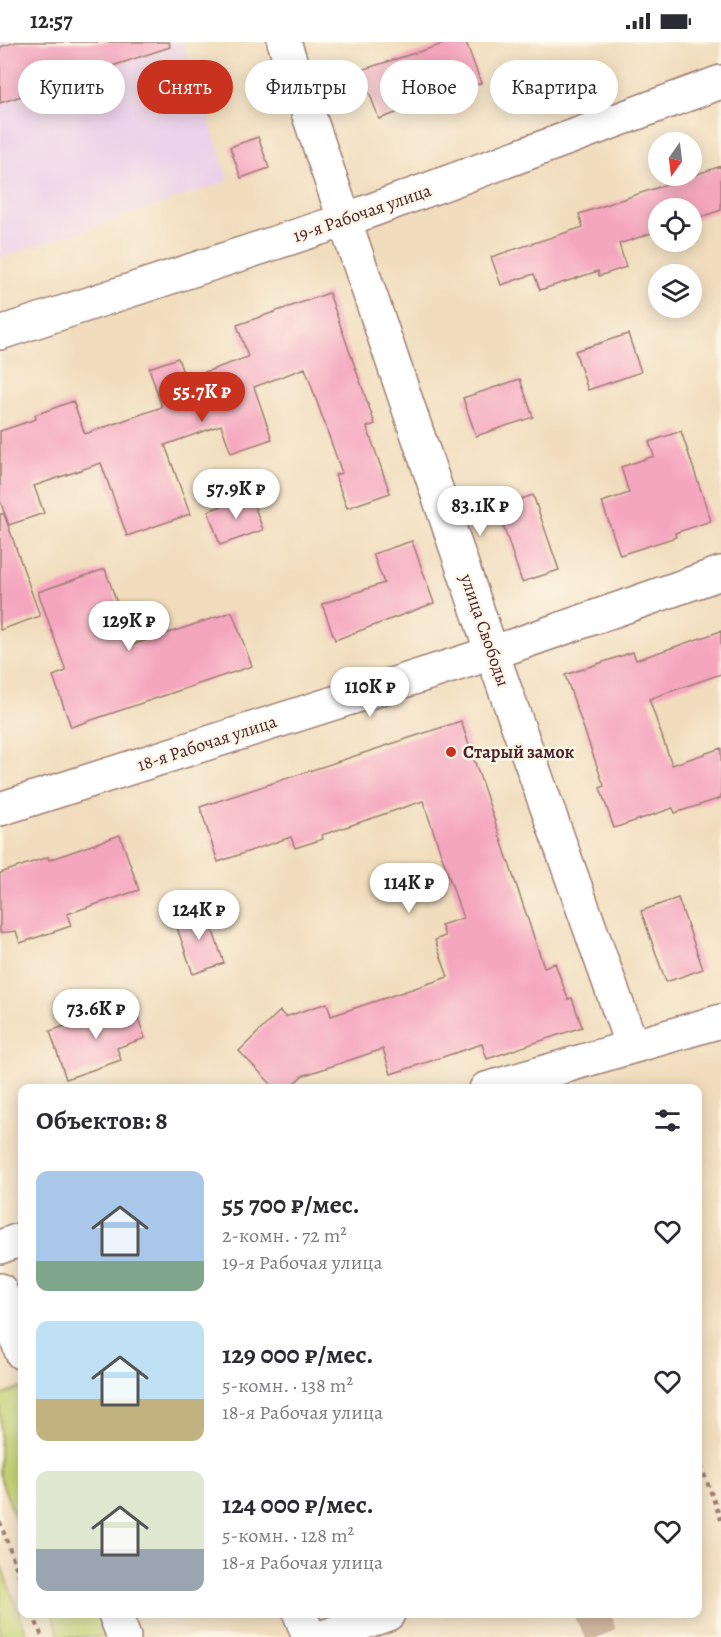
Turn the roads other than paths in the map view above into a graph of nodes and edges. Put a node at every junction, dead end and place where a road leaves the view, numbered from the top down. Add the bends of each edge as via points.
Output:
1 (285, 42) edge
2 (721, 82) edge
3 (345, 220) junction
4 (0, 333) edge
5 (721, 573) edge
6 (492, 653) junction
7 (0, 809) edge
8 (720, 1027) edge
9 (632, 1046) junction
10 (503, 1084) edge
11 (18, 1240) edge
12 (0, 1247) edge
13 (0, 1290) edge
14 (18, 1342) edge
15 (117, 1618) edge
16 (302, 1618) edge
17 (377, 1618) edge
18 (124, 1637) edge
19 (309, 1637) edge
20 (323, 1637) edge

1 - 3 street, улица Свободы
2 - 3 street, 19-я Рабочая улица
3 - 4 street, 19-я Рабочая улица
3 - 6 street, улица Свободы
5 - 6 street, 18-я Рабочая улица
6 - 7 street, 18-я Рабочая улица
6 - 9 street, улица Свободы
8 - 9 street
9 - 10 street
11 - 12 street
13 - 14 street
15 - 18 street
16 - 19 street
17 - 20 street

